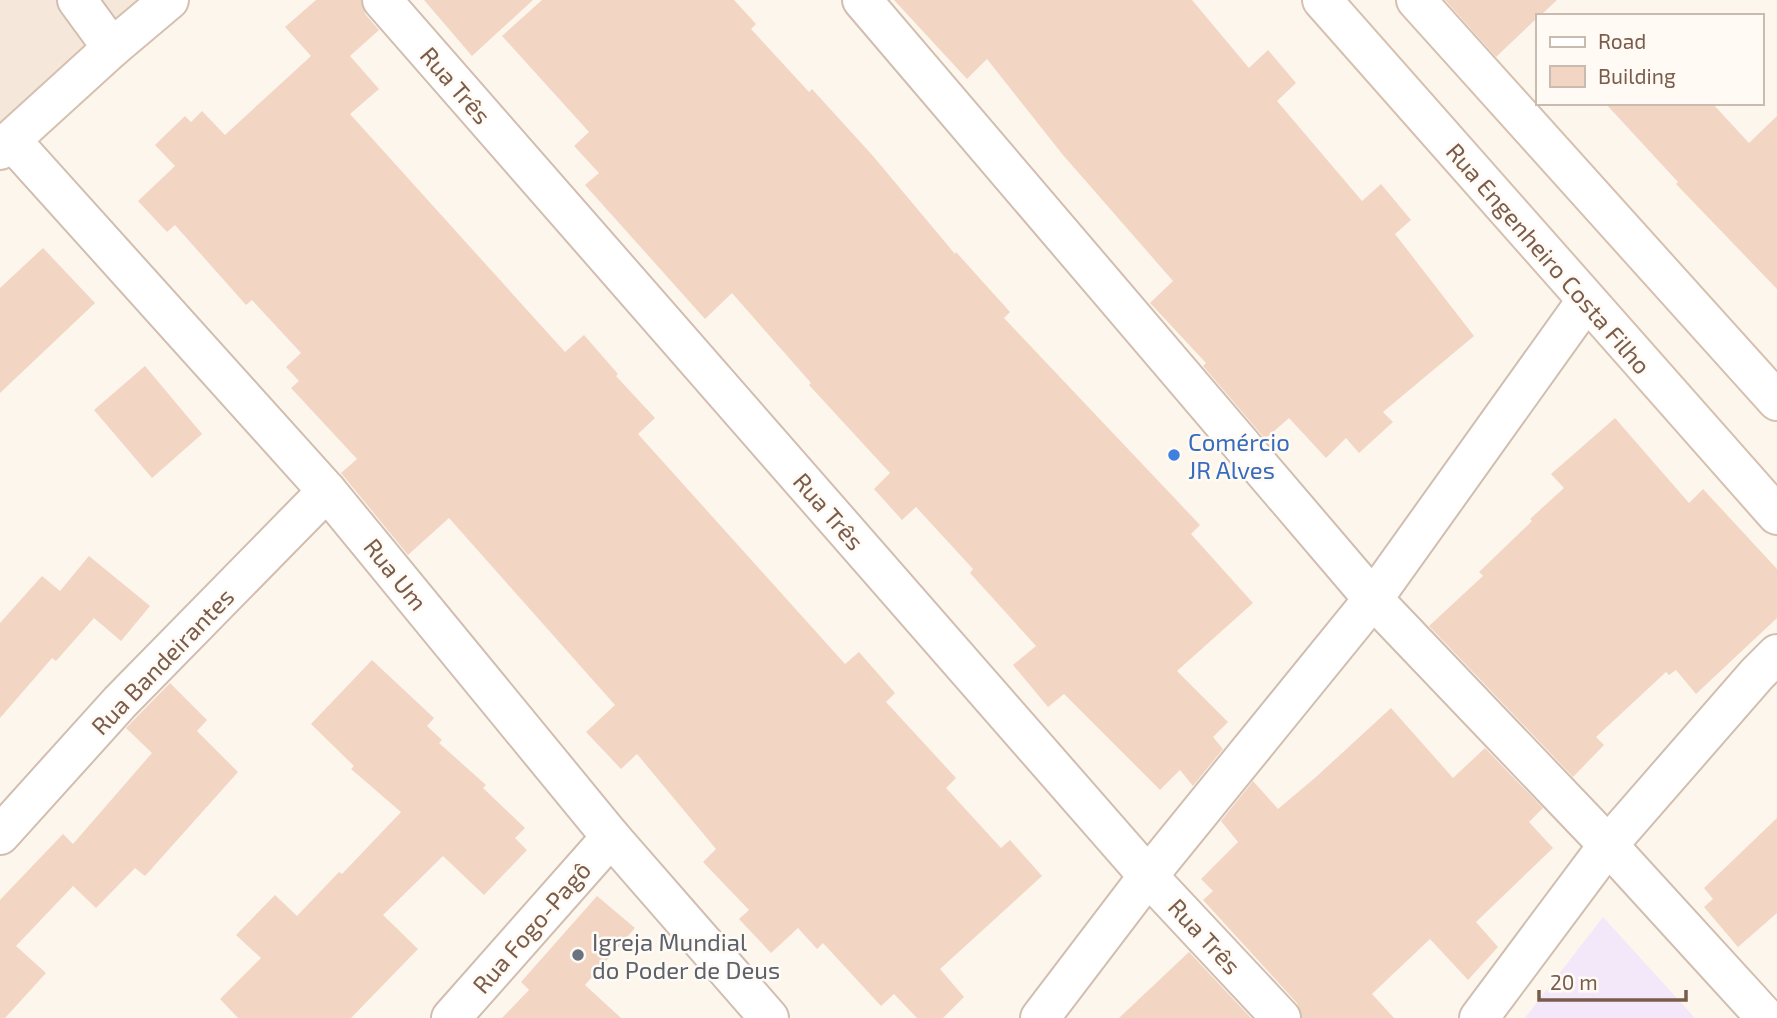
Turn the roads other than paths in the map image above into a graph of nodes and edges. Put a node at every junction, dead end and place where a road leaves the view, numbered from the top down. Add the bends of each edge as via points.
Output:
1 (77, 0) edge
2 (169, 0) edge
3 (382, 0) edge
4 (862, 0) edge
5 (1322, 0) edge
6 (1416, 0) edge
7 (112, 48) junction
8 (6, 145) edge
9 (1586, 301) junction
10 (1777, 401) edge
11 (327, 491) junction
12 (1777, 515) edge
13 (1373, 599) junction
14 (1777, 654) edge
15 (0, 835) edge
16 (611, 837) junction
17 (1608, 845) junction
18 (1148, 876) junction
19 (451, 1018) edge
20 (769, 1018) edge
21 (1040, 1018) edge
22 (1281, 1018) edge
23 (1479, 1018) edge
24 (1766, 1018) edge

1 - 7 street
2 - 7 street
3 - 18 street, Rua Três
4 - 13 street
5 - 9 street, Rua Engenheiro Costa Filho
6 - 10 street
7 - 8 street
8 - 11 street, Rua Um
9 - 12 street, Rua Engenheiro Costa Filho
9 - 13 street
11 - 15 street, Rua Bandeirantes via 120,702
11 - 16 street, Rua Um
13 - 17 street
13 - 18 street
14 - 17 street
16 - 19 street, Rua Fogo-Pagô
16 - 20 street, Rua Um
17 - 23 street
17 - 24 street
18 - 21 street
18 - 22 street, Rua Três

